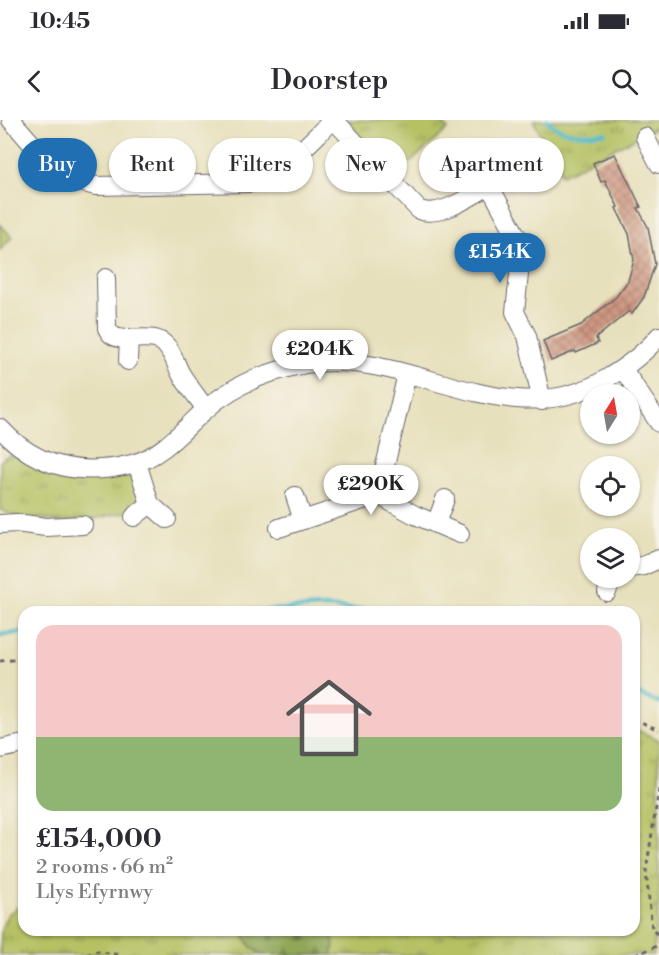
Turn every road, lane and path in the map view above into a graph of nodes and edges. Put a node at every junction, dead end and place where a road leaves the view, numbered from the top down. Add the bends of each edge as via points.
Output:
1 (11, 120) edge
2 (333, 120) edge
3 (645, 137) dead end
4 (659, 164) edge
5 (478, 192) edge
6 (492, 192) edge
7 (106, 278) dead end
8 (659, 336) edge
9 (129, 338) junction
10 (128, 361) dead end
11 (623, 369) junction
12 (407, 374) junction
13 (542, 400) junction
14 (206, 409) junction
15 (659, 423) edge
16 (3, 439) edge
17 (137, 463) junction
18 (378, 495) junction
19 (296, 496) dead end
20 (446, 499) dead end
21 (150, 504) junction
22 (134, 517) dead end
23 (167, 519) dead end
24 (303, 520) junction
25 (8, 523) edge
26 (436, 524) junction
27 (83, 525) dead end
28 (279, 528) dead end
29 (460, 534) dead end
30 (659, 559) edge
31 (640, 567) edge
32 (18, 660) edge
33 (0, 661) edge
34 (640, 722) edge
35 (659, 730) edge
36 (18, 745) edge
37 (0, 749) edge
38 (659, 789) edge
39 (659, 936) edge
40 (659, 943) edge
41 (87, 955) edge
42 (120, 955) edge
43 (635, 955) edge

1 - 2 street via 70,179 96,186 262,180
2 - 5 street via 419,210 431,212
3 - 4 street
6 - 13 street via 522,246 515,312 527,336
7 - 9 street via 107,328 116,338
8 - 11 street
9 - 10 street
9 - 14 street via 159,340 165,345
11 - 13 street via 568,396
11 - 15 street
12 - 13 street via 487,396
12 - 14 street via 369,364 310,364 262,375 234,388
12 - 18 street
14 - 17 street via 169,445
16 - 17 street via 65,467 92,471
17 - 21 street
18 - 24 street
18 - 26 street
19 - 24 street
20 - 26 street
21 - 22 street
21 - 23 street
24 - 28 street
25 - 27 street via 46,528
26 - 29 street
30 - 31 street
32 - 33 path
34 - 35 path
36 - 37 street
38 - 39 path via 646,871 652,928
40 - 43 path
41 - 42 path via 98,951

